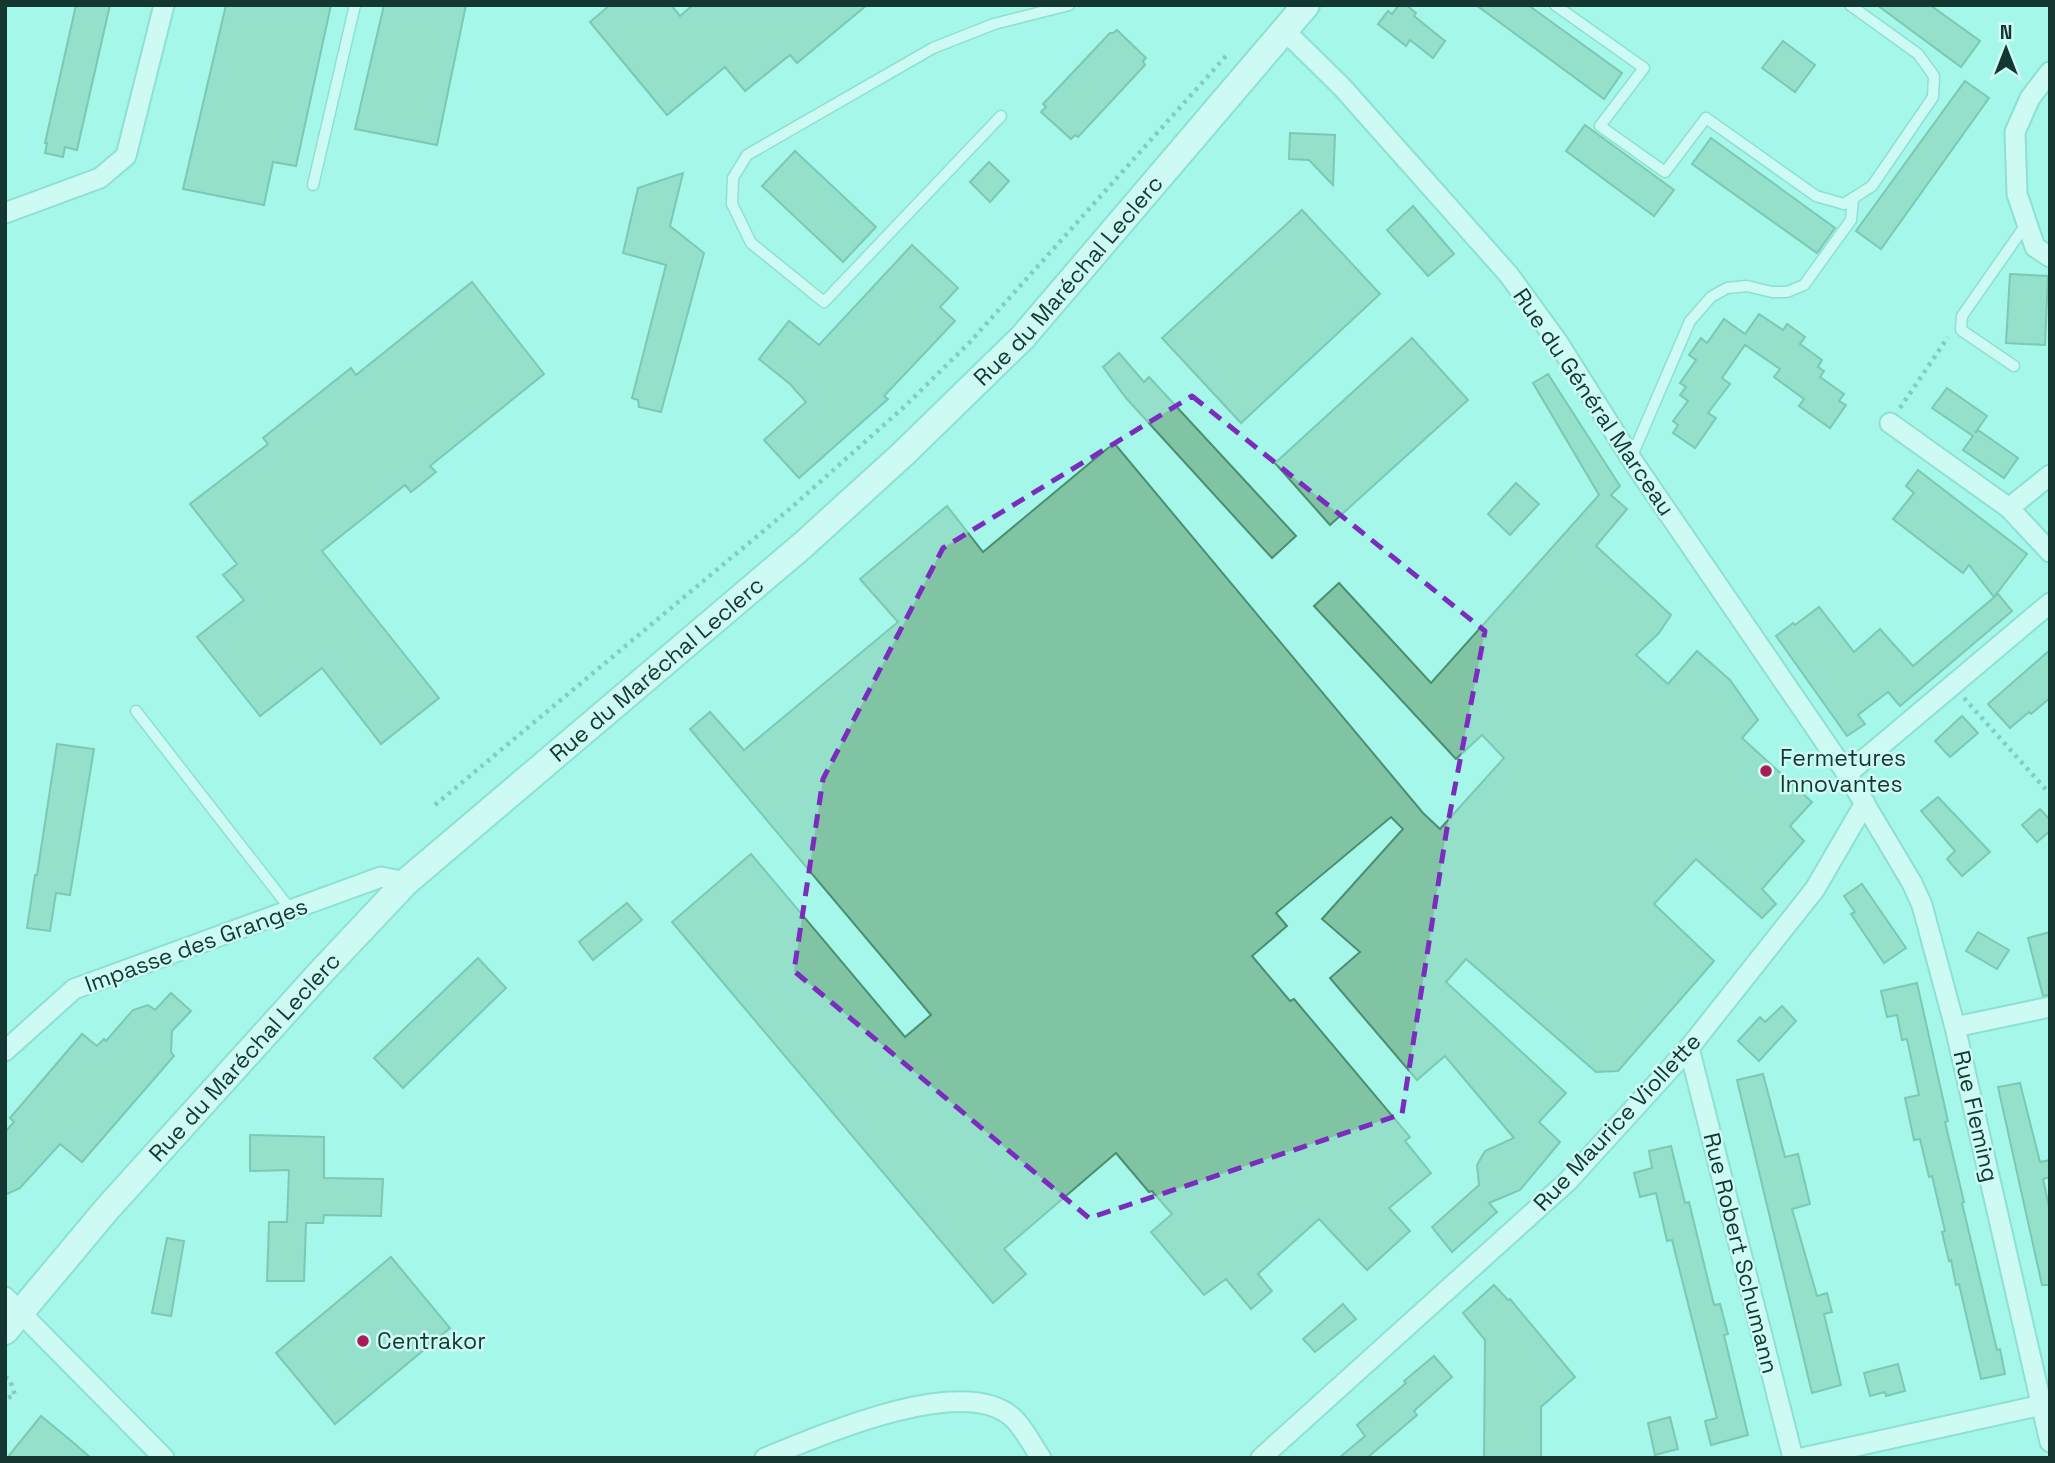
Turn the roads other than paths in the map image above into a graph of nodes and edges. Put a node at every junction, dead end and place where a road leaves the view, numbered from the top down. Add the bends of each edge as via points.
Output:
1 (164, 5) edge
2 (355, 5) edge
3 (1069, 5) edge
4 (1555, 5) edge
5 (1850, 5) edge
6 (1304, 6) edge
7 (1285, 31) junction
8 (2050, 72) edge
9 (1001, 116) dead end
10 (313, 185) dead end
11 (1853, 198) junction
12 (5, 213) edge
13 (2027, 223) junction
14 (2050, 257) edge
15 (2014, 366) dead end
16 (1890, 424) road end
17 (1631, 459) junction
18 (2050, 475) edge
19 (2009, 508) junction
20 (2050, 552) edge
21 (2050, 603) edge
22 (136, 710) dead end
23 (1846, 774) junction
24 (1865, 803) junction
25 (406, 882) junction
26 (291, 910) junction
27 (2050, 1007) edge
28 (1955, 1027) junction
29 (1689, 1048) junction
30 (5, 1051) edge
31 (10, 1313) edge
32 (2042, 1405) junction
33 (2050, 1442) edge
34 (164, 1458) edge
35 (765, 1458) edge
36 (1041, 1458) edge
37 (1261, 1458) edge
38 (1793, 1458) edge
39 (1802, 1458) edge

1 - 12 street via 126,156 100,178
2 - 10 lane
3 - 9 lane via 994,24 933,48 747,155 733,178 732,204 751,243 824,302
4 - 11 lane via 1644,68 1600,126 1665,172 1706,118 1816,196 1844,204
5 - 11 lane via 1918,54 1934,76 1933,97 1872,186
6 - 7 main road, Rue du Maréchal Leclerc
7 - 17 street, Rue du Général Marceau via 1342,87 1509,275 1557,341
7 - 25 main road, Rue du Maréchal Leclerc via 1023,337 903,454 803,545
8 - 13 street via 2030,98 2015,132 2017,194
11 - 17 lane via 1851,220 1804,285 1787,292 1727,288 1711,297 1690,321
13 - 14 street via 2035,247
13 - 15 lane via 1962,316 1961,330
16 - 19 street
17 - 23 street, Rue du Général Marceau
18 - 19 street
19 - 20 street
21 - 23 street
22 - 26 lane
23 - 24 street, Rue du Général Marceau
24 - 28 street, Rue Fleming via 1922,905
24 - 29 street, Rue Maurice Viollette via 1815,889
25 - 26 street, Impasse des Granges via 381,877
25 - 31 main road, Rue du Maréchal Leclerc
26 - 30 street, Impasse des Granges via 74,989
27 - 28 street
28 - 32 street, Rue Fleming
29 - 37 street, Rue Maurice Viollette via 1568,1181
29 - 38 street, Rue Robert Schumann
31 - 34 street
32 - 33 street, Rue Fleming
32 - 39 street
35 - 36 street via 834,1429 916,1405 962,1402 992,1406 1013,1418

